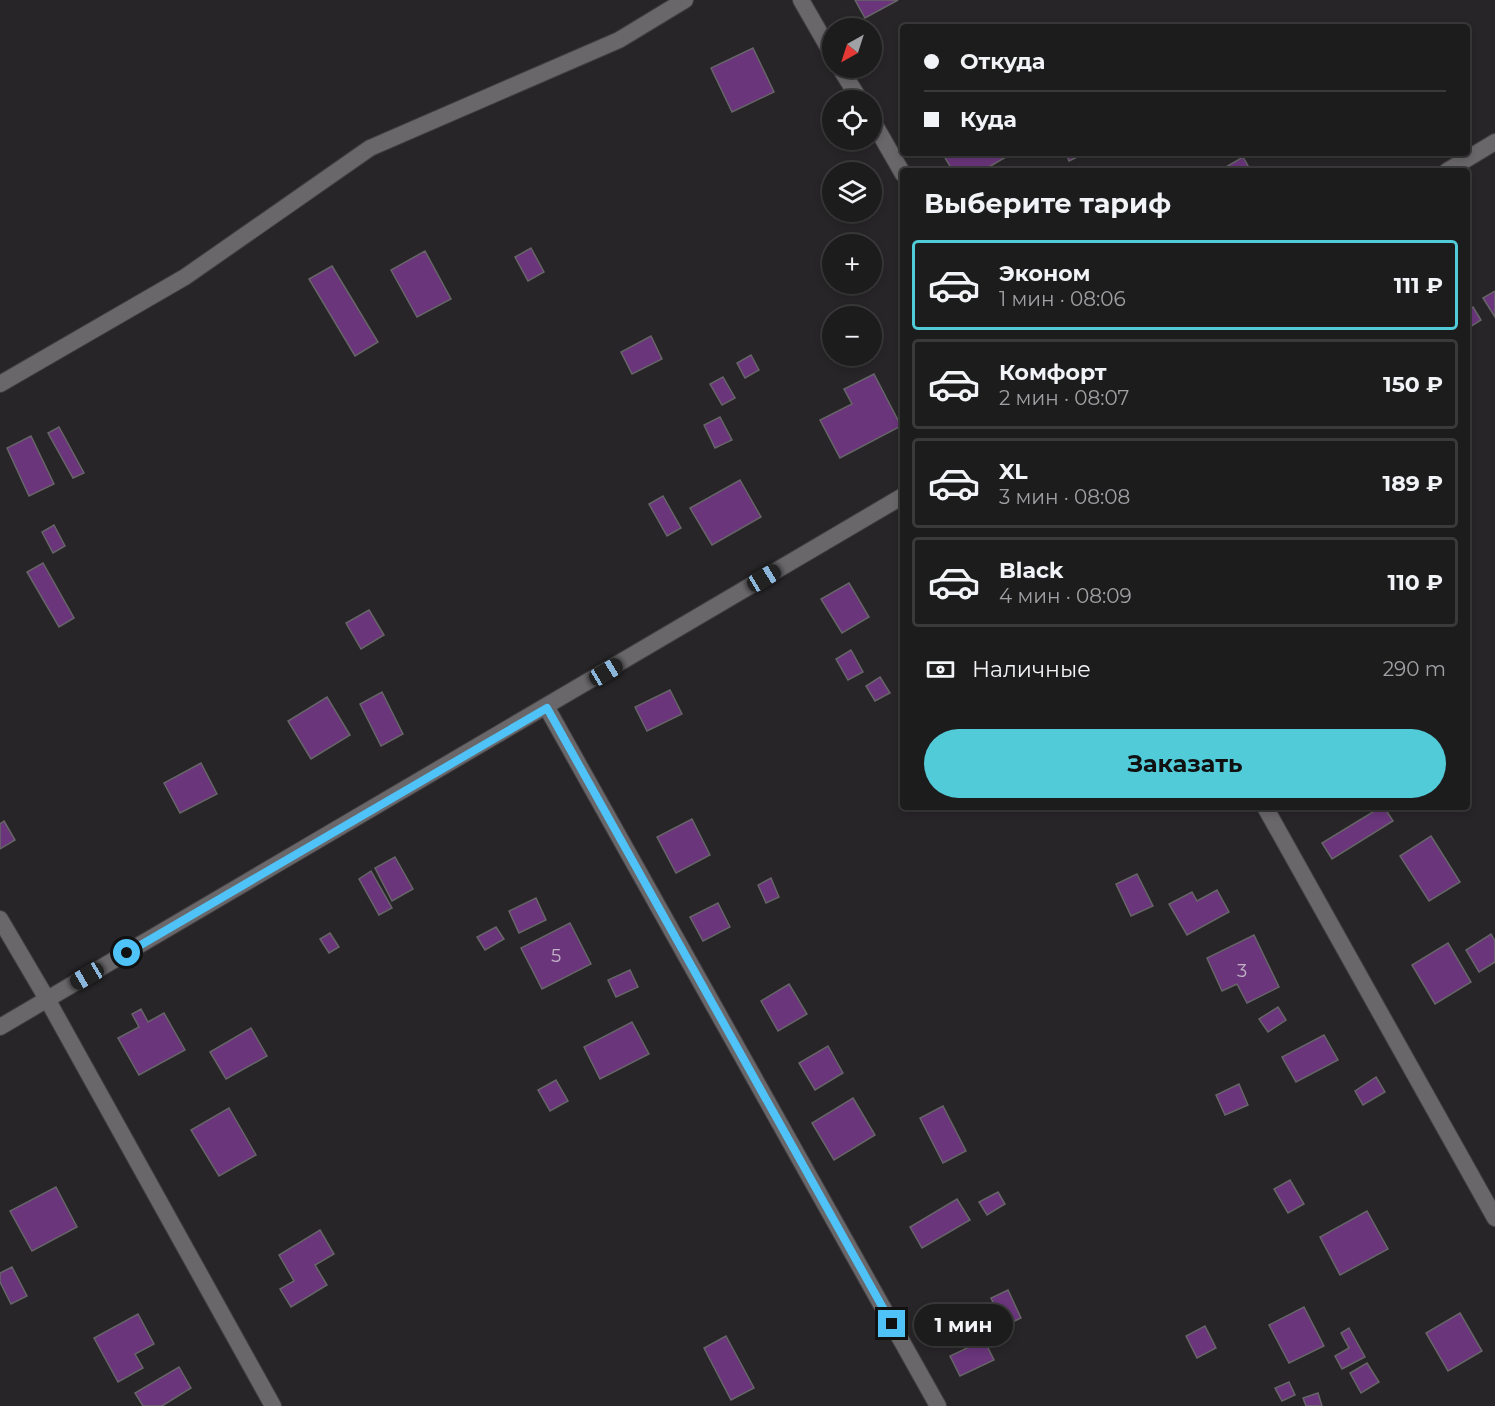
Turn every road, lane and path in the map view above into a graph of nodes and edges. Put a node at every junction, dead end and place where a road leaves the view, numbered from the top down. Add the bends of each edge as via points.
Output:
1 (684, 0) edge
2 (801, 0) edge
3 (822, 37) edge
4 (882, 137) edge
5 (1495, 142) edge
6 (1452, 168) edge
7 (900, 169) edge
8 (0, 384) edge
9 (900, 498) edge
10 (547, 708) junction
11 (1267, 810) edge
12 (0, 919) edge
13 (48, 999) junction
14 (0, 1027) edge
15 (1495, 1218) edge
16 (273, 1406) edge
17 (938, 1406) edge

1 - 8 street via 619,40 370,148 185,277
2 - 3 street
4 - 7 street
5 - 6 street
9 - 10 street
10 - 13 street
10 - 17 street
11 - 15 street
12 - 13 street
13 - 14 street
13 - 16 street

